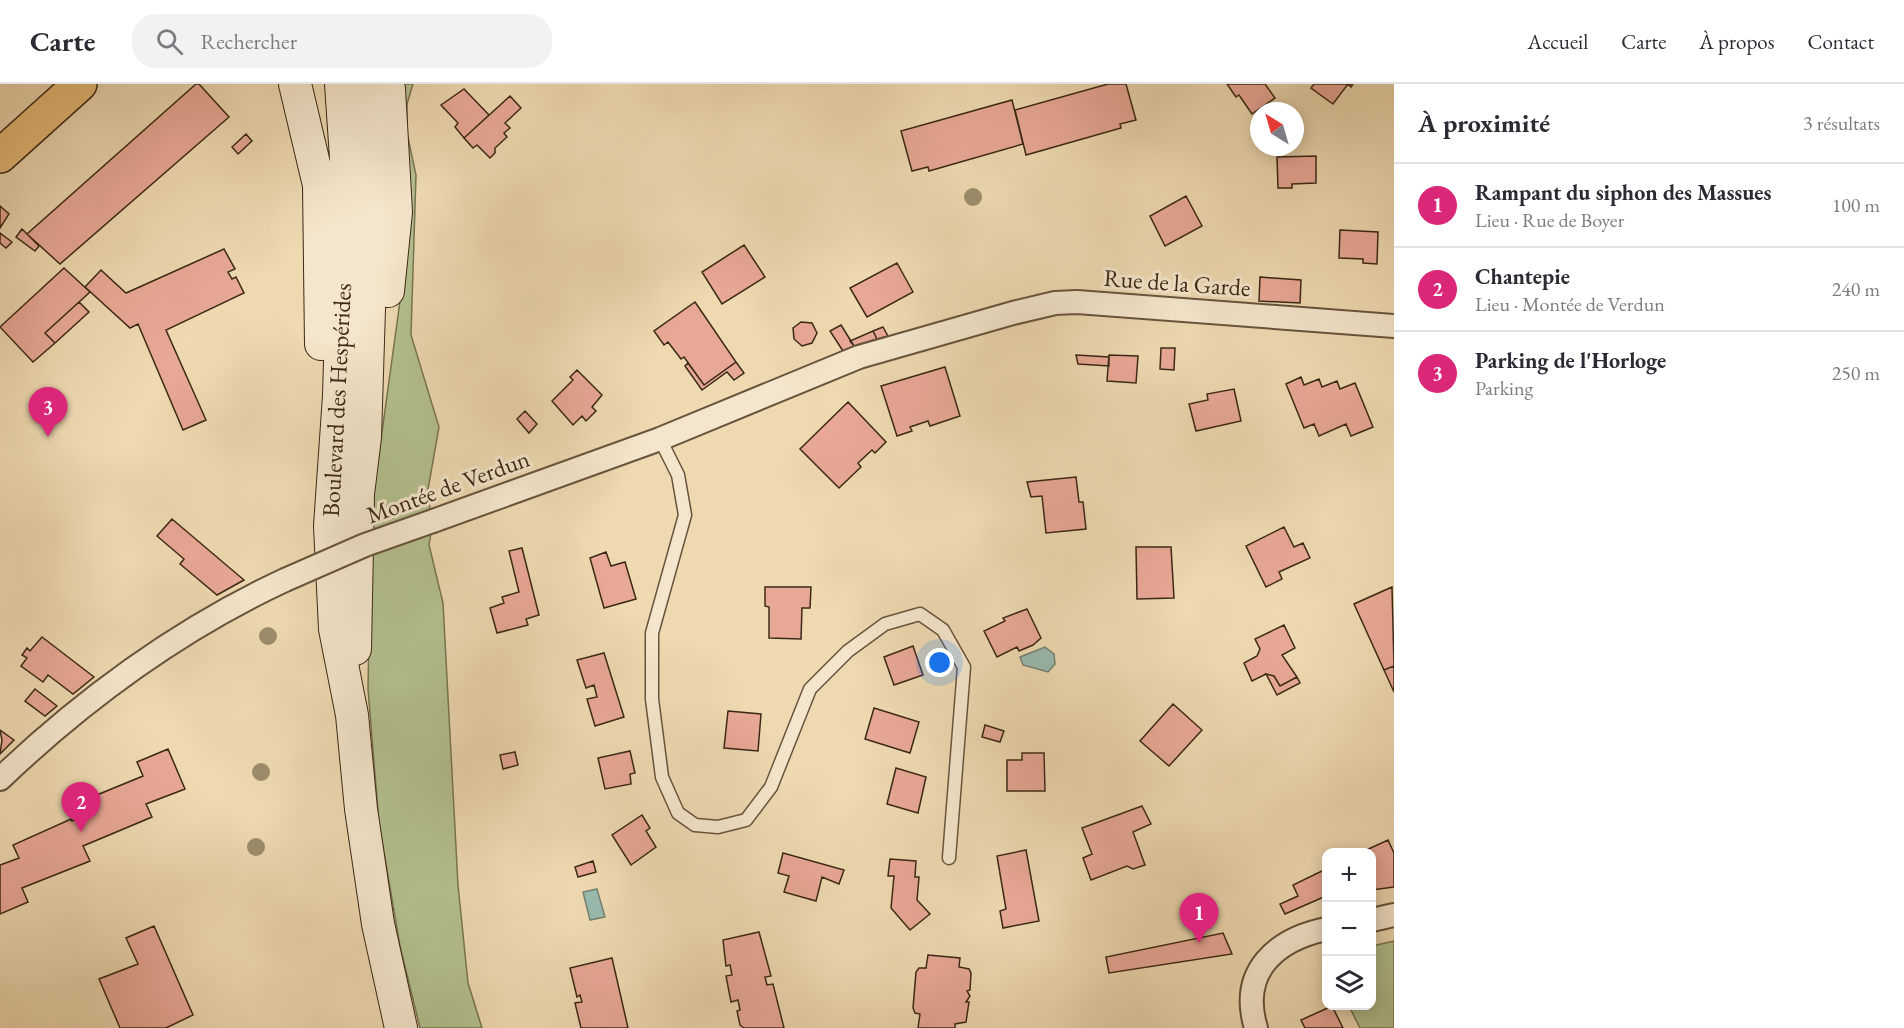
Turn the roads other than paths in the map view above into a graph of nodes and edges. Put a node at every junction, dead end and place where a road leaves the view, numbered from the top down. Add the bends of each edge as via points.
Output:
1 (48, 84) edge
2 (80, 84) edge
3 (295, 84) edge
4 (341, 84) edge
5 (369, 84) edge
6 (389, 84) edge
7 (0, 126) edge
8 (0, 156) edge
9 (1394, 326) edge
10 (958, 329) joint
11 (365, 437) junction
12 (660, 439) junction
13 (330, 526) junction
14 (352, 715) junction
15 (0, 779) edge
16 (949, 858) dead end
17 (1394, 915) edge
18 (1376, 919) edge
19 (1322, 930) edge
20 (401, 1028) edge
21 (1256, 1028) edge

1 - 7 main road
2 - 8 main road
3 - 13 main road via 319,185 322,412
4 - 13 main road, Boulevard des Hespérides via 346,158 344,253
5 - 11 main road, Boulevard des Hespérides via 371,245
6 - 11 main road via 396,212
9 - 10 street, Rue de la Garde via 1077,302 1013,312
10 - 12 street, Montée de Verdun via 858,357
11 - 14 main road, Boulevard des Hespérides via 357,494
12 - 15 street, Montée de Verdun, bridge via 365,546 216,614 154,653 35,745
12 - 16 lane via 678,475 685,515 652,633 652,699 662,777 678,813 695,825 718,827 746,820 771,787 810,689 848,651 885,624 920,614 943,630 964,667
13 - 14 main road, Boulevard des Hespérides via 335,628
14 - 20 main road, Boulevard des Hespérides via 378,924
17 - 18 street
19 - 21 street via 1295,938 1266,961 1251,998

